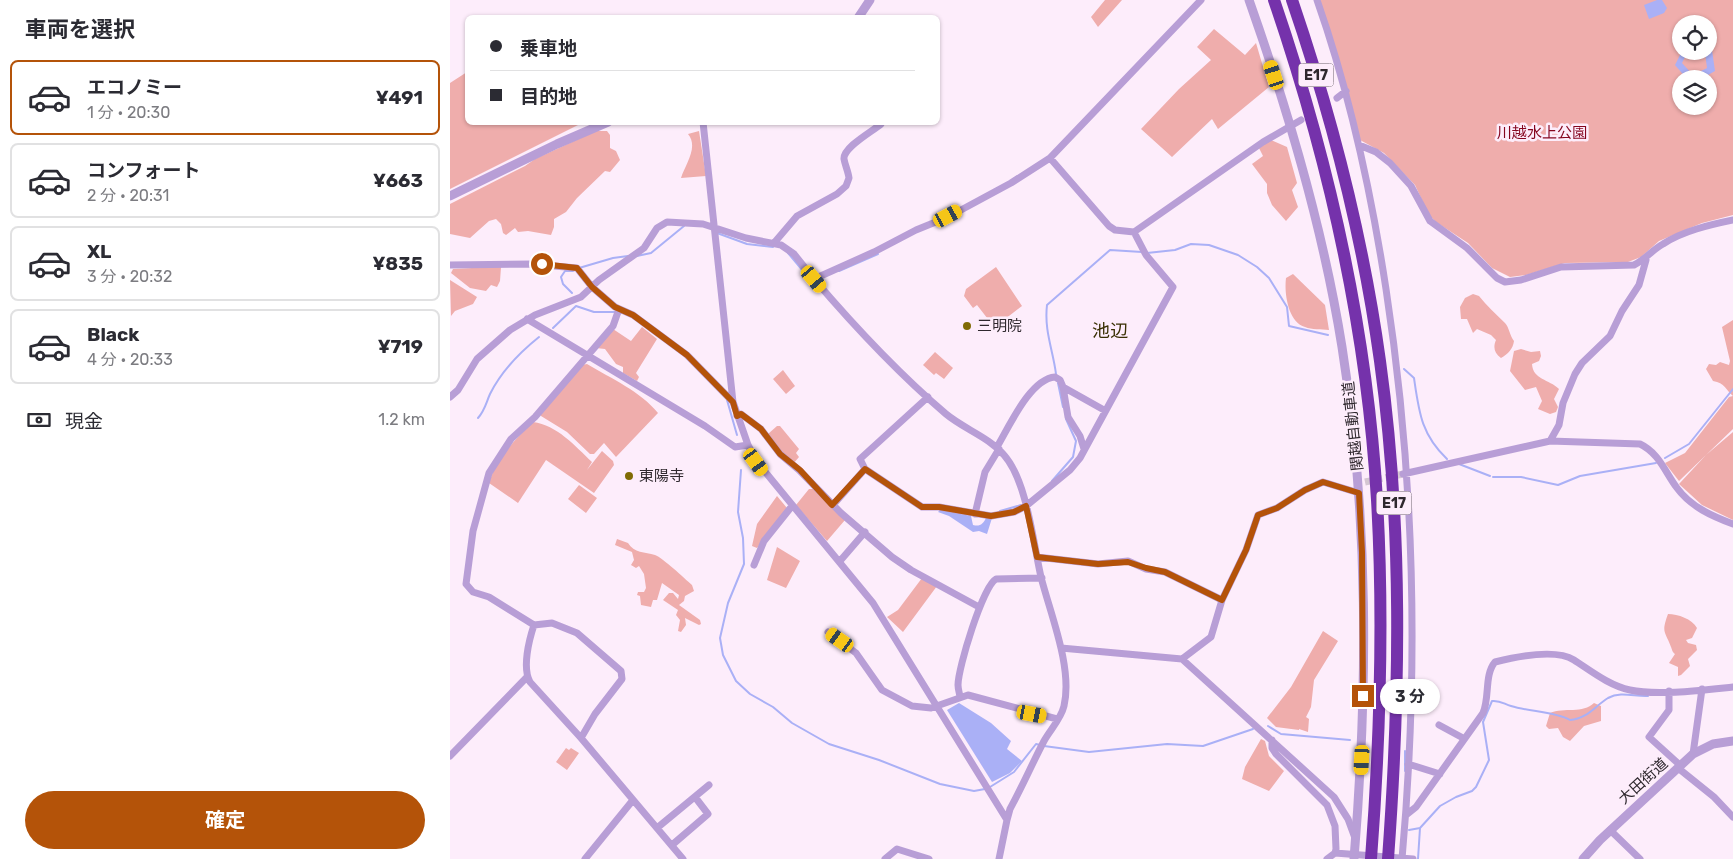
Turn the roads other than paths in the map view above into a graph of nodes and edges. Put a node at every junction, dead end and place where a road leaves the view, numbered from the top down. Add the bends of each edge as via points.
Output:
1 (870, 0) edge
2 (1201, 0) edge
3 (1249, 0) edge
4 (1274, 0) edge
5 (1292, 0) edge
6 (1317, 0) edge
7 (860, 15) edge
8 (1346, 92) junction
9 (1337, 98) dead end
10 (1301, 120) dead end
11 (601, 125) edge
12 (703, 125) edge
13 (880, 125) edge
14 (1291, 126) junction
15 (1359, 145) junction
16 (1050, 158) junction
17 (450, 196) edge
18 (1733, 220) edge
19 (716, 228) junction
20 (1134, 232) junction
21 (774, 243) junction
22 (1646, 260) junction
23 (450, 265) edge
24 (814, 279) junction
25 (592, 287) junction
26 (619, 309) junction
27 (527, 319) junction
28 (586, 356) junction
29 (1063, 387) junction
30 (928, 397) junction
31 (450, 398) edge
32 (733, 402) junction
33 (1104, 410) junction
34 (737, 416) junction
35 (1550, 441) junction
36 (748, 445) junction
37 (998, 448) junction
38 (1084, 449) junction
39 (865, 469) junction
40 (1405, 474) junction
41 (1359, 493) junction
42 (832, 505) junction
43 (792, 506) junction
44 (1026, 506) junction
45 (975, 514) junction
46 (1733, 524) edge
47 (865, 532) junction
48 (1037, 557) junction
49 (840, 561) junction
50 (754, 565) dead end
51 (1042, 578) junction
52 (1222, 600) junction
53 (979, 607) junction
54 (534, 625) junction
55 (828, 632) dead end
56 (1061, 648) junction
57 (1182, 659) junction
58 (527, 677) junction
59 (1733, 687) edge
60 (1702, 692) junction
61 (1669, 693) junction
62 (960, 696) junction
63 (938, 706) junction
64 (1058, 719) junction
65 (1439, 725) dead end
66 (581, 738) junction
67 (1463, 738) junction
68 (1272, 740) junction
69 (1733, 742) edge
70 (1693, 754) junction
71 (450, 756) edge
72 (1408, 764) junction
73 (1680, 767) junction
74 (1440, 774) junction
75 (709, 785) dead end
76 (695, 797) junction
77 (633, 800) junction
78 (1406, 816) junction
79 (1733, 817) edge
80 (1008, 820) junction
81 (657, 828) junction
82 (1610, 830) junction
83 (1356, 840) junction
84 (672, 845) junction
85 (1338, 853) junction
86 (584, 859) edge
87 (683, 859) edge
88 (885, 859) edge
89 (929, 859) edge
90 (999, 859) edge
91 (1327, 859) edge
92 (1354, 859) edge
93 (1371, 859) edge
94 (1388, 859) edge
95 (1402, 859) edge
96 (1413, 859) edge
97 (1583, 859) edge
98 (1640, 859) edge

1 - 7 street
2 - 16 street
3 - 14 street
4 - 93 highway, 関越自動車道 / E17 via 1316,134 1334,208 1369,410 1377,501 1380,635 1379,729
5 - 94 highway, E17 via 1342,170 1367,281 1380,362 1393,489 1397,606 1397,721
6 - 8 street
8 - 9 street
8 - 15 street
10 - 14 street
11 - 17 street
12 - 19 street
13 - 21 street via 845,153 849,178 842,190 798,216
14 - 20 street
14 - 41 street via 1336,315 1361,483
15 - 22 street via 1376,152 1390,164 1411,186 1430,221 1505,282 1561,267 1634,265
15 - 40 street via 1394,342
16 - 20 street via 1109,226
16 - 24 street via 948,216
18 - 22 street via 1699,228 1662,244
19 - 21 street
19 - 25 street via 680,221 661,225 644,248
19 - 32 street
20 - 33 street via 1144,252 1173,287
21 - 24 street via 794,254
22 - 35 street via 1639,285 1610,336 1575,374
23 - 25 street via 531,264 577,268
24 - 30 street via 870,342
25 - 26 street
25 - 27 street via 577,299
26 - 28 street via 612,326
26 - 32 street via 633,315 687,355
27 - 28 street
27 - 31 street via 484,351
28 - 36 street via 735,447
28 - 54 street via 535,417 511,439 489,472 468,556 468,589
29 - 33 street
29 - 37 street via 1055,377 1041,382 1025,400
29 - 38 street via 1068,416
30 - 37 street via 958,423
30 - 39 street via 860,459
32 - 34 street
33 - 38 street
34 - 36 street
34 - 42 street via 741,414 761,429 780,454 800,470
35 - 40 street
35 - 46 street via 1640,444 1650,448 1677,488 1692,503
36 - 43 street
37 - 44 street via 1014,471
37 - 45 street via 984,472
38 - 44 street via 1070,470
39 - 42 street
39 - 45 street via 922,507
40 - 72 street via 1412,648
41 - 52 street via 1323,482 1260,514
41 - 83 street via 1363,578 1363,732
42 - 47 street
43 - 49 street
43 - 50 street via 764,541
44 - 45 street via 1003,515
44 - 48 street
47 - 49 street
47 - 53 street via 901,564
48 - 51 street
48 - 52 street via 1098,564 1128,562 1165,572
49 - 63 street via 873,603
51 - 53 street via 996,579 990,583
51 - 56 street
52 - 57 street via 1211,637
53 - 62 street via 959,677
54 - 58 street via 527,658
54 - 66 street via 552,623 577,633 622,674 622,679
55 - 63 street via 856,653 882,690 918,708
56 - 57 street
56 - 64 street via 1065,700
57 - 68 street
58 - 66 street
58 - 71 street
59 - 60 street
60 - 61 street
60 - 70 street
61 - 67 street via 1629,690 1603,679 1572,659 1550,654 1508,659 1492,666 1486,706
61 - 73 street via 1669,710 1649,737
62 - 63 street
62 - 64 street via 972,696
63 - 80 street
64 - 80 street via 1010,809
65 - 67 street
66 - 77 street
67 - 74 street
68 - 83 street via 1334,797
68 - 85 street via 1276,754 1327,805 1335,826
69 - 70 street, 大田街道 via 1713,744
70 - 73 street, 大田街道
72 - 74 street
72 - 78 street
73 - 79 street
73 - 82 street, 大田街道
74 - 78 street
75 - 76 street
76 - 81 street
76 - 84 street via 708,814
77 - 81 street
77 - 86 street
78 - 95 street
80 - 90 street
81 - 84 street
82 - 97 street, 大田街道
82 - 98 street
83 - 92 street
84 - 87 street
85 - 91 street
85 - 96 street
88 - 89 street via 897,849

